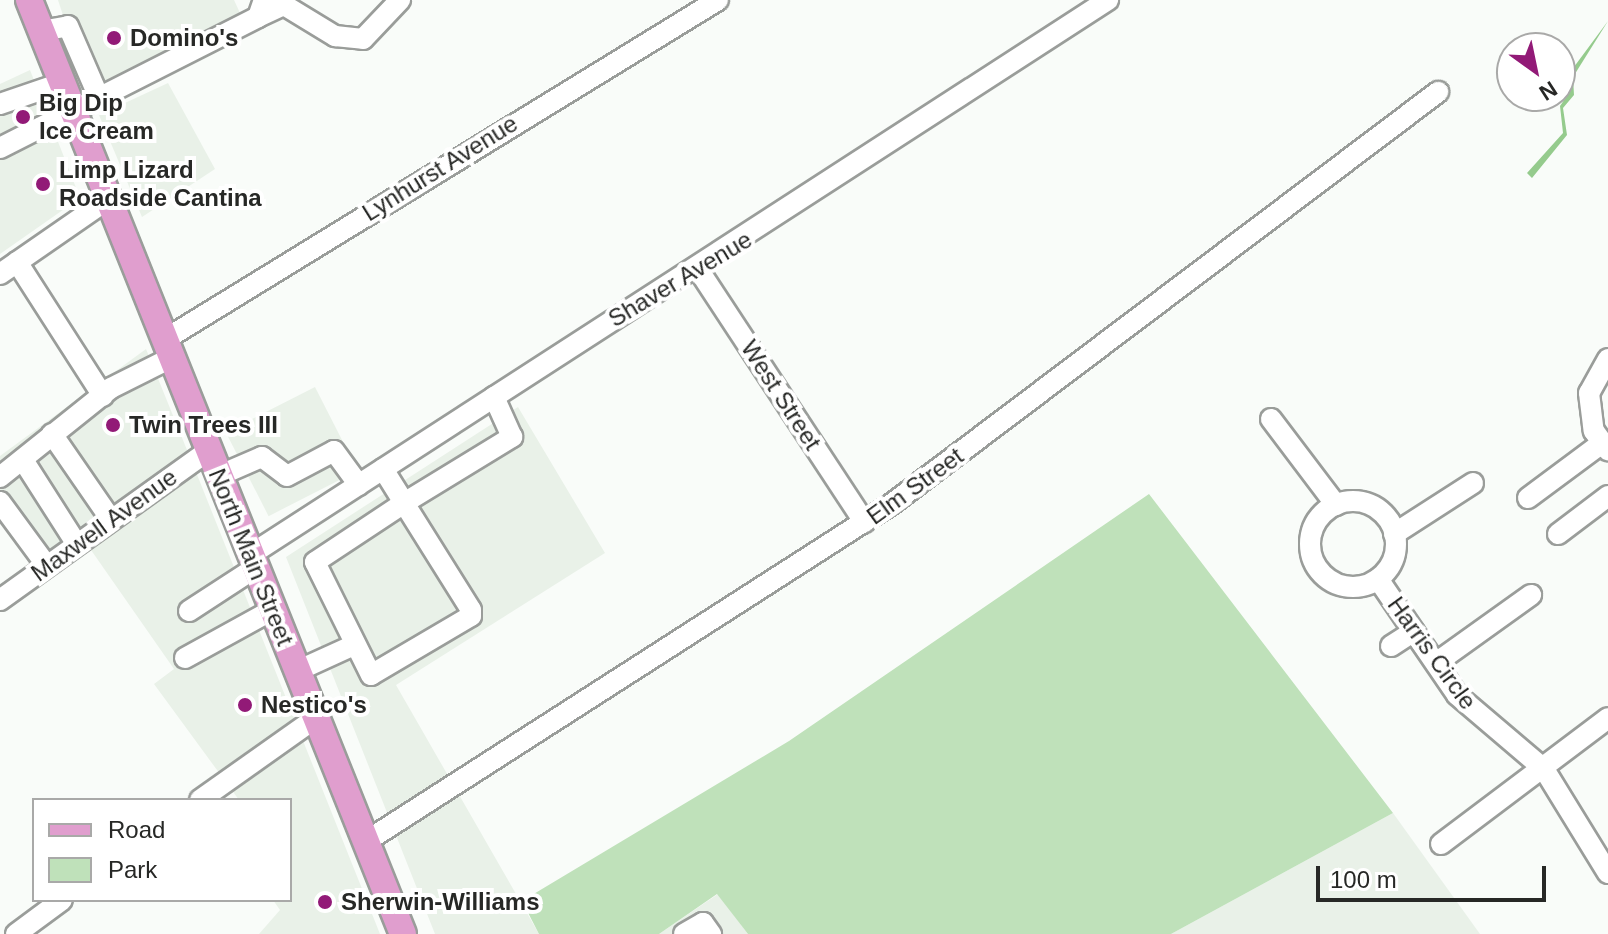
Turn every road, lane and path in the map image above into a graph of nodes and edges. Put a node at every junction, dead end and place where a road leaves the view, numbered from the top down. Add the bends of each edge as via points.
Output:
1 (29, 0) edge
2 (400, 0) edge
3 (718, 0) edge
4 (1108, 0) edge
5 (261, 8) edge
6 (41, 31) junction
7 (52, 86) junction
8 (1438, 92) dead end
9 (100, 100) junction
10 (0, 104) edge
11 (0, 111) edge
12 (73, 114) junction
13 (0, 148) edge
14 (107, 200) junction
15 (8, 268) edge
16 (698, 269) junction
17 (167, 349) junction
18 (1608, 359) edge
19 (103, 396) junction
20 (494, 397) junction
21 (1271, 419) dead end
22 (52, 434) junction
23 (1605, 446) edge
24 (208, 451) junction
25 (23, 460) junction
26 (383, 469) junction
27 (218, 476) junction
28 (0, 477) edge
29 (1473, 483) dead end
30 (359, 485) junction
31 (1608, 496) edge
32 (1528, 498) dead end
33 (0, 502) edge
34 (404, 503) junction
35 (1336, 505) junction
36 (110, 518) junction
37 (864, 522) junction
38 (1394, 534) junction
39 (1558, 534) dead end
40 (76, 543) junction
41 (252, 561) junction
42 (47, 566) junction
43 (1378, 579) junction
44 (1531, 595) dead end
45 (0, 600) edge
46 (272, 610) junction
47 (189, 611) dead end
48 (1414, 631) junction
49 (354, 645) junction
50 (1391, 646) dead end
51 (185, 658) dead end
52 (1436, 663) junction
53 (297, 671) junction
54 (316, 718) junction
55 (1608, 718) edge
56 (1544, 769) junction
57 (203, 798) edge
58 (365, 842) junction
59 (1441, 844) dead end
60 (1608, 873) edge
61 (59, 902) edge
62 (16, 934) edge
63 (403, 934) edge
64 (684, 934) edge
65 (711, 934) edge

1 - 6 main road, North Main Street
2 - 5 street via 363,39 335,36 284,5
3 - 17 street, Lynhurst Avenue
4 - 16 street, Shaver Avenue
5 - 9 street
6 - 7 main road, North Main Street
6 - 9 street via 68,26
7 - 10 street
7 - 11 street
7 - 12 main road, North Main Street
8 - 37 street, Elm Street
9 - 12 street
12 - 13 street
12 - 14 main road, North Main Street
14 - 15 street
14 - 17 main road, North Main Street
15 - 19 street
16 - 20 street, Shaver Avenue
16 - 37 street, West Street
17 - 19 street, Lynhurst Avenue
17 - 24 main road, North Main Street
18 - 23 street via 1589,393
19 - 22 street, Lynhurst Avenue
20 - 26 street, Shaver Avenue
20 - 34 street via 512,437
21 - 35 street
22 - 25 street, Lynhurst Avenue
22 - 36 street
23 - 32 street
24 - 27 main road, North Main Street
24 - 36 street, Maxwell Avenue
25 - 28 street, Lynhurst Avenue
25 - 40 street
26 - 30 street, Shaver Avenue
26 - 34 street
27 - 30 street via 262,457 287,476 334,451
27 - 41 main road, North Main Street
29 - 38 street
30 - 41 street, Shaver Avenue
31 - 39 street
33 - 42 street
34 - 49 street via 315,562
34 - 49 street via 471,616 377,675
35 - 38 street via 1375,507
35 - 43 street, Harris Circle via 1315,522 1310,538 1318,570 1346,587
36 - 40 street, Maxwell Avenue
37 - 58 street, Elm Street
38 - 43 street, Harris Circle via 1395,550
40 - 42 street, Maxwell Avenue
41 - 46 main road, North Main Street
41 - 47 street, Shaver Avenue
42 - 45 street, Maxwell Avenue
43 - 48 street, Harris Circle
44 - 52 street
46 - 51 street
46 - 53 main road, North Main Street
48 - 50 street
48 - 52 street, Harris Circle
49 - 53 street
52 - 56 street, Harris Circle via 1483,721
53 - 54 main road, North Main Street
54 - 57 street
54 - 58 main road, North Main Street
55 - 56 street
56 - 59 street
56 - 60 street, Harris Circle
58 - 63 main road, North Main Street
61 - 62 street
64 - 65 street via 703,923

